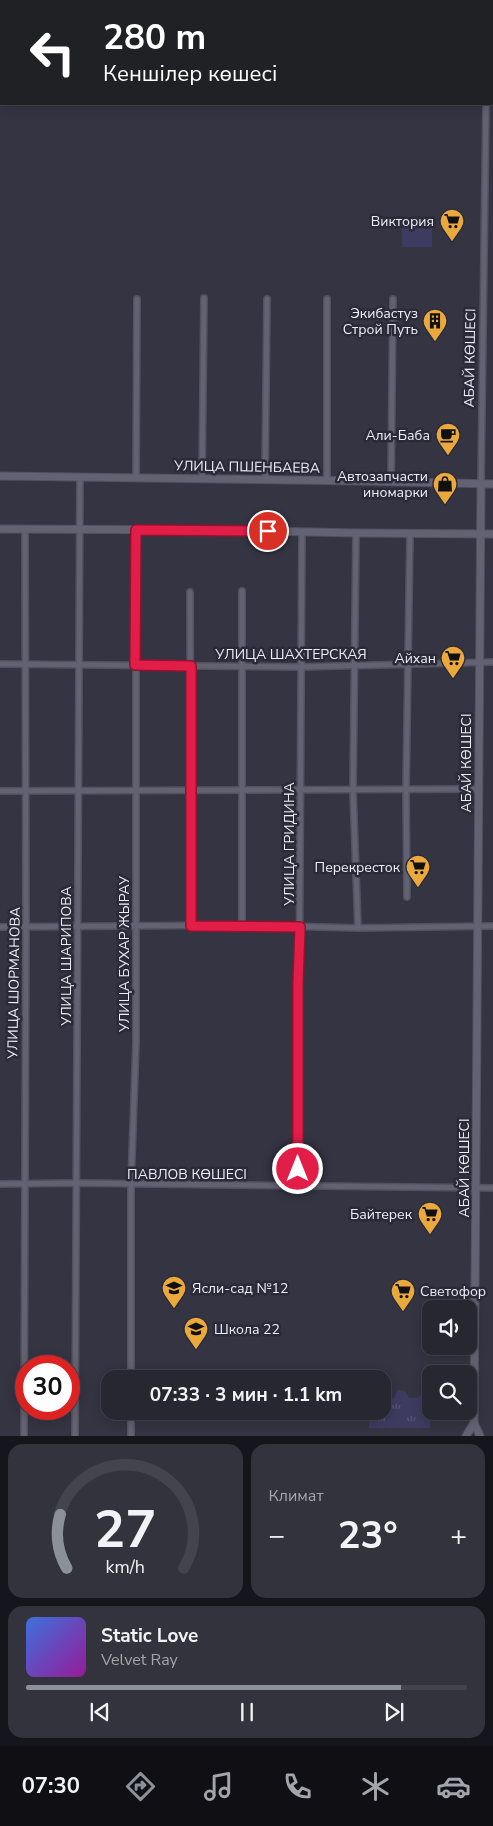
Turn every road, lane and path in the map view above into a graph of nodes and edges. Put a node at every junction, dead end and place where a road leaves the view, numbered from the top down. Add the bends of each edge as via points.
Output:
1 (486, 105) edge
2 (486, 172) junction
3 (493, 172) edge
4 (204, 298) dead end
5 (327, 298) dead end
6 (393, 298) dead end
7 (137, 299) dead end
8 (267, 299) dead end
9 (0, 476) edge
10 (80, 477) junction
11 (136, 478) junction
12 (202, 478) junction
13 (265, 480) junction
14 (327, 480) junction
15 (391, 482) junction
16 (481, 484) junction
17 (493, 484) edge
18 (0, 529) edge
19 (26, 529) junction
20 (79, 530) junction
21 (136, 530) junction
22 (302, 532) junction
23 (356, 533) junction
24 (410, 534) junction
25 (480, 534) junction
26 (493, 534) edge
27 (190, 592) dead end
28 (242, 592) dead end
29 (479, 662) junction
30 (493, 662) edge
31 (0, 664) edge
32 (26, 664) junction
33 (78, 665) junction
34 (135, 665) junction
35 (407, 665) junction
36 (191, 666) junction
37 (243, 666) junction
38 (356, 666) junction
39 (301, 667) junction
40 (478, 789) junction
41 (0, 791) edge
42 (26, 791) junction
43 (77, 791) junction
44 (135, 791) junction
45 (191, 791) junction
46 (242, 791) junction
47 (300, 791) junction
48 (353, 791) junction
49 (406, 791) junction
50 (407, 896) dead end
51 (78, 926) junction
52 (136, 926) junction
53 (191, 926) junction
54 (242, 926) junction
55 (478, 926) junction
56 (493, 926) edge
57 (0, 927) edge
58 (26, 927) junction
59 (300, 927) junction
60 (358, 928) junction
61 (76, 1183) junction
62 (0, 1184) edge
63 (24, 1184) junction
64 (132, 1185) junction
65 (298, 1185) junction
66 (477, 1187) junction
67 (493, 1188) edge
68 (131, 1370) edge
69 (131, 1420) edge
70 (474, 1423) junction
71 (24, 1436) edge
72 (75, 1436) edge
73 (131, 1436) edge
74 (466, 1436) edge
75 (480, 1436) edge

1 - 2 street, АБАЙ КӨШЕСІ
2 - 3 street
2 - 16 street, АБАЙ КӨШЕСІ
4 - 12 street
5 - 14 street
6 - 15 street
7 - 11 street
8 - 13 street
9 - 10 main road, УЛИЦА ПШЕНБАЕВА
10 - 11 main road, УЛИЦА ПШЕНБАЕВА
10 - 20 street, УЛИЦА ШАРИПОВА
11 - 12 main road, УЛИЦА ПШЕНБАЕВА
12 - 13 main road, УЛИЦА ПШЕНБАЕВА
13 - 14 main road, УЛИЦА ПШЕНБАЕВА
14 - 15 main road, УЛИЦА ПШЕНБАЕВА
15 - 16 main road, УЛИЦА ПШЕНБАЕВА
16 - 17 main road, УЛИЦА ПШЕНБАЕВА
16 - 25 main road, АБАЙ КӨШЕСІ
18 - 19 main road
19 - 20 main road
19 - 32 street, УЛИЦА ШОРМАНОВА
20 - 21 main road
20 - 33 street, УЛИЦА ШАРИПОВА
21 - 22 main road
21 - 34 street, УЛИЦА БУХАР ЖЫРАУ
22 - 23 main road
22 - 39 street, УЛИЦА ГРИДИНА
23 - 24 main road
23 - 38 street
24 - 25 main road
24 - 35 street
25 - 26 main road
25 - 29 main road, АБАЙ КӨШЕСІ
27 - 36 street
28 - 37 street
29 - 30 street, УЛИЦА ШАХТЕРСКАЯ
29 - 35 street, УЛИЦА ШАХТЕРСКАЯ
29 - 40 main road, АБАЙ КӨШЕСІ
31 - 32 street, УЛИЦА ШАХТЕРСКАЯ
32 - 33 street, УЛИЦА ШАХТЕРСКАЯ
32 - 42 street, УЛИЦА ШОРМАНОВА
33 - 34 street, УЛИЦА ШАХТЕРСКАЯ
33 - 43 street, УЛИЦА ШАРИПОВА
34 - 36 street, УЛИЦА ШАХТЕРСКАЯ
34 - 44 street, УЛИЦА БУХАР ЖЫРАУ
35 - 38 street, УЛИЦА ШАХТЕРСКАЯ
35 - 49 street
36 - 37 street, УЛИЦА ШАХТЕРСКАЯ
36 - 45 street
37 - 39 street, УЛИЦА ШАХТЕРСКАЯ
37 - 46 street
38 - 39 street, УЛИЦА ШАХТЕРСКАЯ
38 - 48 street
39 - 47 street, УЛИЦА ГРИДИНА
40 - 49 street
40 - 55 main road, АБАЙ КӨШЕСІ
41 - 42 street
42 - 43 street
42 - 58 street, УЛИЦА ШОРМАНОВА
43 - 44 street
43 - 51 street, УЛИЦА ШАРИПОВА
44 - 45 street
44 - 52 street, УЛИЦА БУХАР ЖЫРАУ
45 - 46 street
45 - 53 street
46 - 47 street
46 - 54 street
47 - 48 street
47 - 59 street, УЛИЦА ГРИДИНА
48 - 49 street
48 - 60 street
49 - 50 street
51 - 52 street
51 - 58 street
51 - 61 street, УЛИЦА ШАРИПОВА
52 - 53 street
52 - 64 street, УЛИЦА БУХАР ЖЫРАУ
53 - 54 street
54 - 59 street
55 - 56 street
55 - 60 street
55 - 66 main road, АБАЙ КӨШЕСІ
57 - 58 street
58 - 63 street, УЛИЦА ШОРМАНОВА
59 - 60 street
59 - 65 street, УЛИЦА ГРИДИНА
61 - 63 street, ПАВЛОВ КӨШЕСІ
61 - 64 street, ПАВЛОВ КӨШЕСІ
61 - 72 street, УЛИЦА ШАРИПОВА
62 - 63 street, ПАВЛОВ КӨШЕСІ
63 - 71 street, УЛИЦА ШОРМАНОВА
64 - 65 street, ПАВЛОВ КӨШЕСІ
64 - 68 street, УЛИЦА БУХАР ЖЫРАУ
65 - 66 street, ПАВЛОВ КӨШЕСІ
66 - 67 street, ПАВЛОВ КӨШЕСІ
66 - 70 main road, АБАЙ КӨШЕСІ
69 - 73 street
70 - 74 main road
70 - 75 main road, АБАЙ КӨШЕСІ

